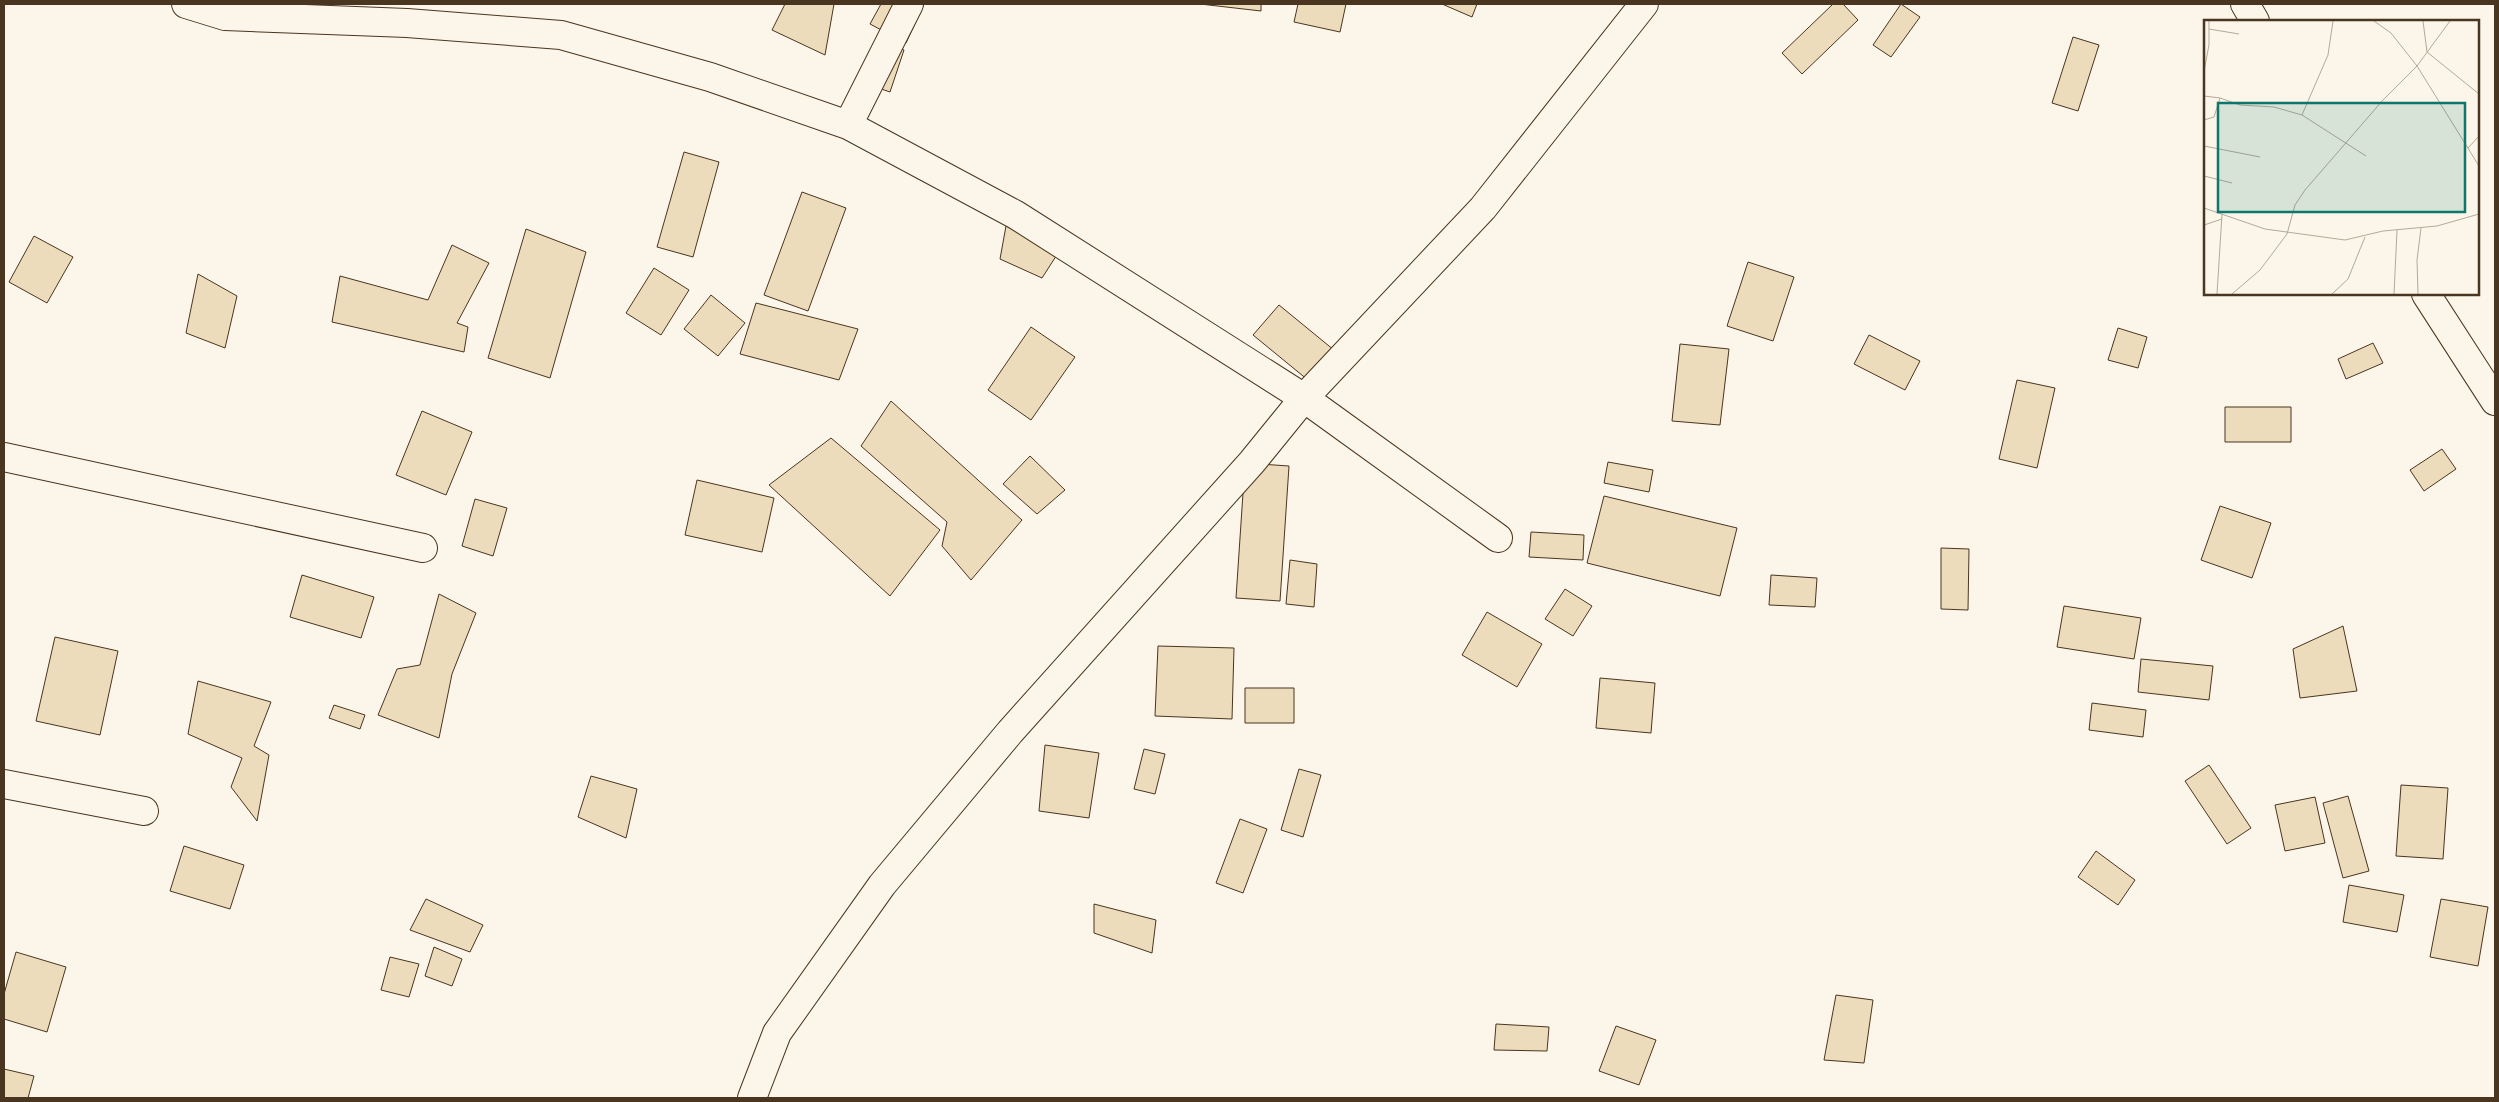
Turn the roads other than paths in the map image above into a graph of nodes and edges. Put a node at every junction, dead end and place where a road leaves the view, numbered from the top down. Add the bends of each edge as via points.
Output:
1 (186, 4) edge
2 (909, 4) edge
3 (1644, 4) edge
4 (2244, 4) edge
5 (2255, 20) edge
6 (848, 125) junction
7 (2427, 295) edge
8 (1304, 398) junction
9 (2495, 401) edge
10 (4, 457) edge
11 (1498, 538) dead end
12 (424, 548) dead end
13 (4, 784) edge
14 (144, 811) dead end
15 (752, 1098) edge

1 - 6 street via 225,16 408,23 561,35 710,77
2 - 6 street
3 - 8 street via 1483,208
4 - 5 street
6 - 8 street via 1016,215
7 - 9 street
8 - 11 street
8 - 15 street via 1252,462 1010,732 882,885 777,1033
10 - 12 street
13 - 14 street

